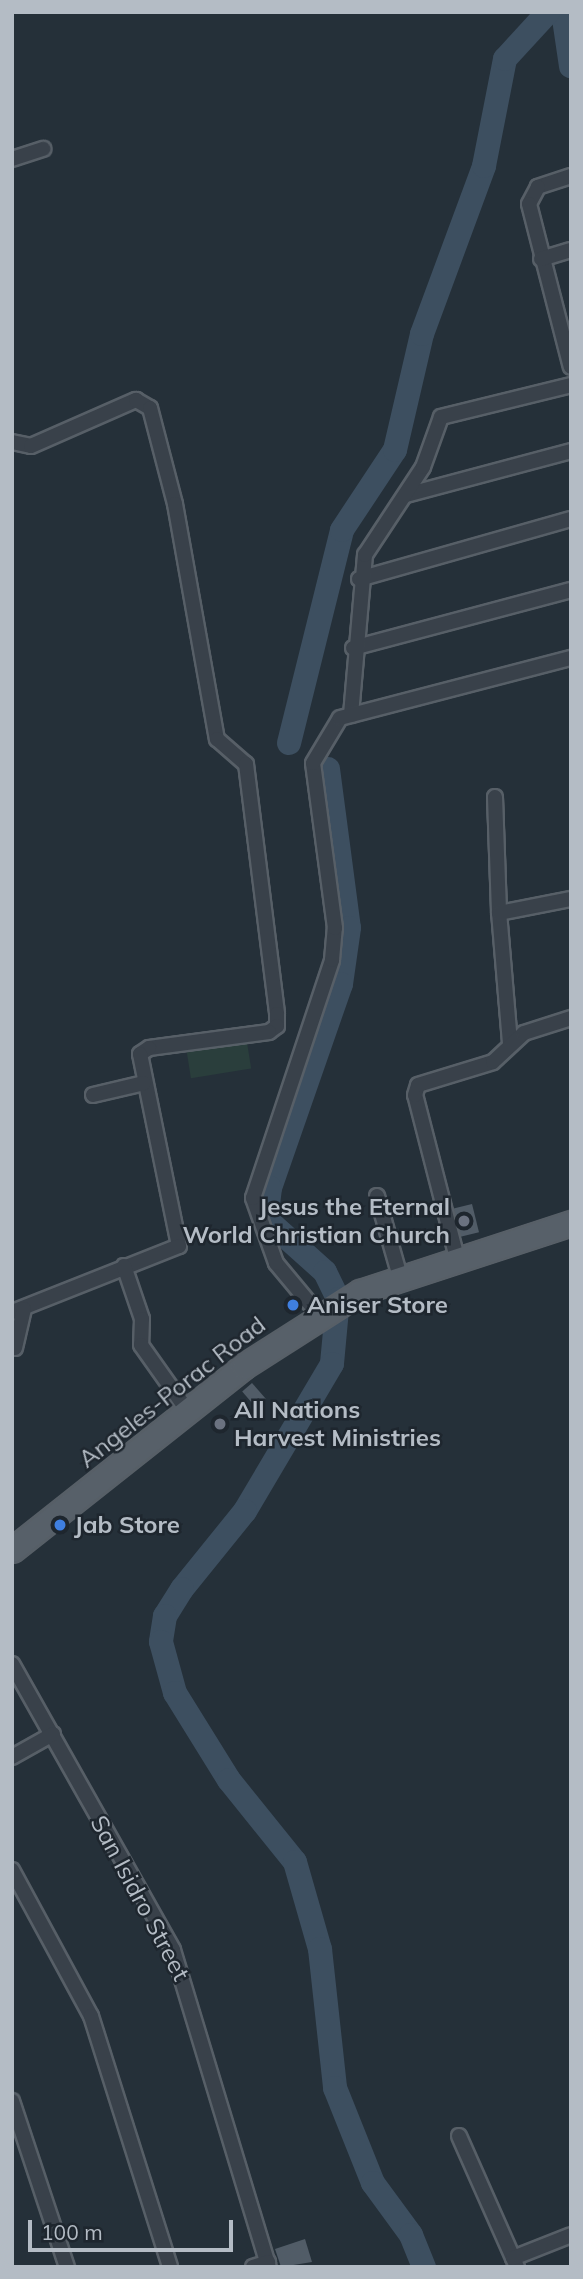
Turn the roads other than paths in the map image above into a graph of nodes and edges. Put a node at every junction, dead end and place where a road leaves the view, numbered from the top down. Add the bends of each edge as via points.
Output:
1 (43, 149) dead end
2 (12, 159) edge
3 (571, 176) edge
4 (571, 250) edge
5 (541, 259) junction
6 (564, 319) edge
7 (571, 367) edge
8 (571, 385) edge
9 (12, 442) edge
10 (571, 451) edge
11 (406, 495) junction
12 (571, 519) edge
13 (359, 579) junction
14 (571, 590) edge
15 (353, 648) junction
16 (571, 658) edge
17 (351, 715) junction
18 (495, 797) dead end
19 (571, 899) edge
20 (499, 913) junction
21 (571, 1017) edge
22 (510, 1043) junction
23 (144, 1083) junction
24 (93, 1095) dead end
25 (377, 1196) dead end
26 (571, 1223) edge
27 (457, 1258) junction
28 (124, 1266) junction
29 (400, 1277) junction
30 (18, 1310) edge
31 (324, 1313) junction
32 (15, 1348) dead end
33 (187, 1410) junction
34 (12, 1550) edge
35 (12, 1664) edge
36 (53, 1734) junction
37 (12, 1757) edge
38 (13, 1875) edge
39 (13, 2108) edge
40 (459, 2136) dead end
41 (571, 2235) edge
42 (515, 2262) edge
43 (269, 2264) edge
44 (66, 2267) edge
45 (170, 2267) edge
46 (253, 2267) edge

1 - 2 street
3 - 5 street via 531,194 531,221
4 - 5 street
5 - 6 street
6 - 7 street
8 - 11 street via 441,417
9 - 23 street via 31,446 136,400 149,407 175,504 217,739 246,764 277,1026 269,1032 149,1048 140,1054
10 - 11 street
11 - 13 street via 365,555
12 - 13 street
13 - 15 street
14 - 15 street
15 - 17 street
16 - 17 street
17 - 31 street via 340,718 313,763 335,928 332,960 253,1198 276,1263
18 - 20 street
19 - 20 street
20 - 22 street
21 - 22 street via 533,1029
22 - 27 street via 493,1062 425,1081 415,1095
23 - 24 street
23 - 28 street via 180,1241 173,1249
25 - 29 street
26 - 27 main road, Angeles-Porac Road
27 - 29 main road, Angeles-Porac Road
28 - 30 street
28 - 33 street via 142,1319 141,1345
29 - 31 main road, Angeles-Porac Road via 360,1292
30 - 32 street
31 - 33 main road, Angeles-Porac Road
33 - 34 main road, Angeles-Porac Road
35 - 36 street, San Isidro Street
36 - 37 street
36 - 43 street, San Isidro Street via 173,1950
38 - 45 street via 91,2016
39 - 44 street
40 - 42 street
41 - 42 street
43 - 46 street

